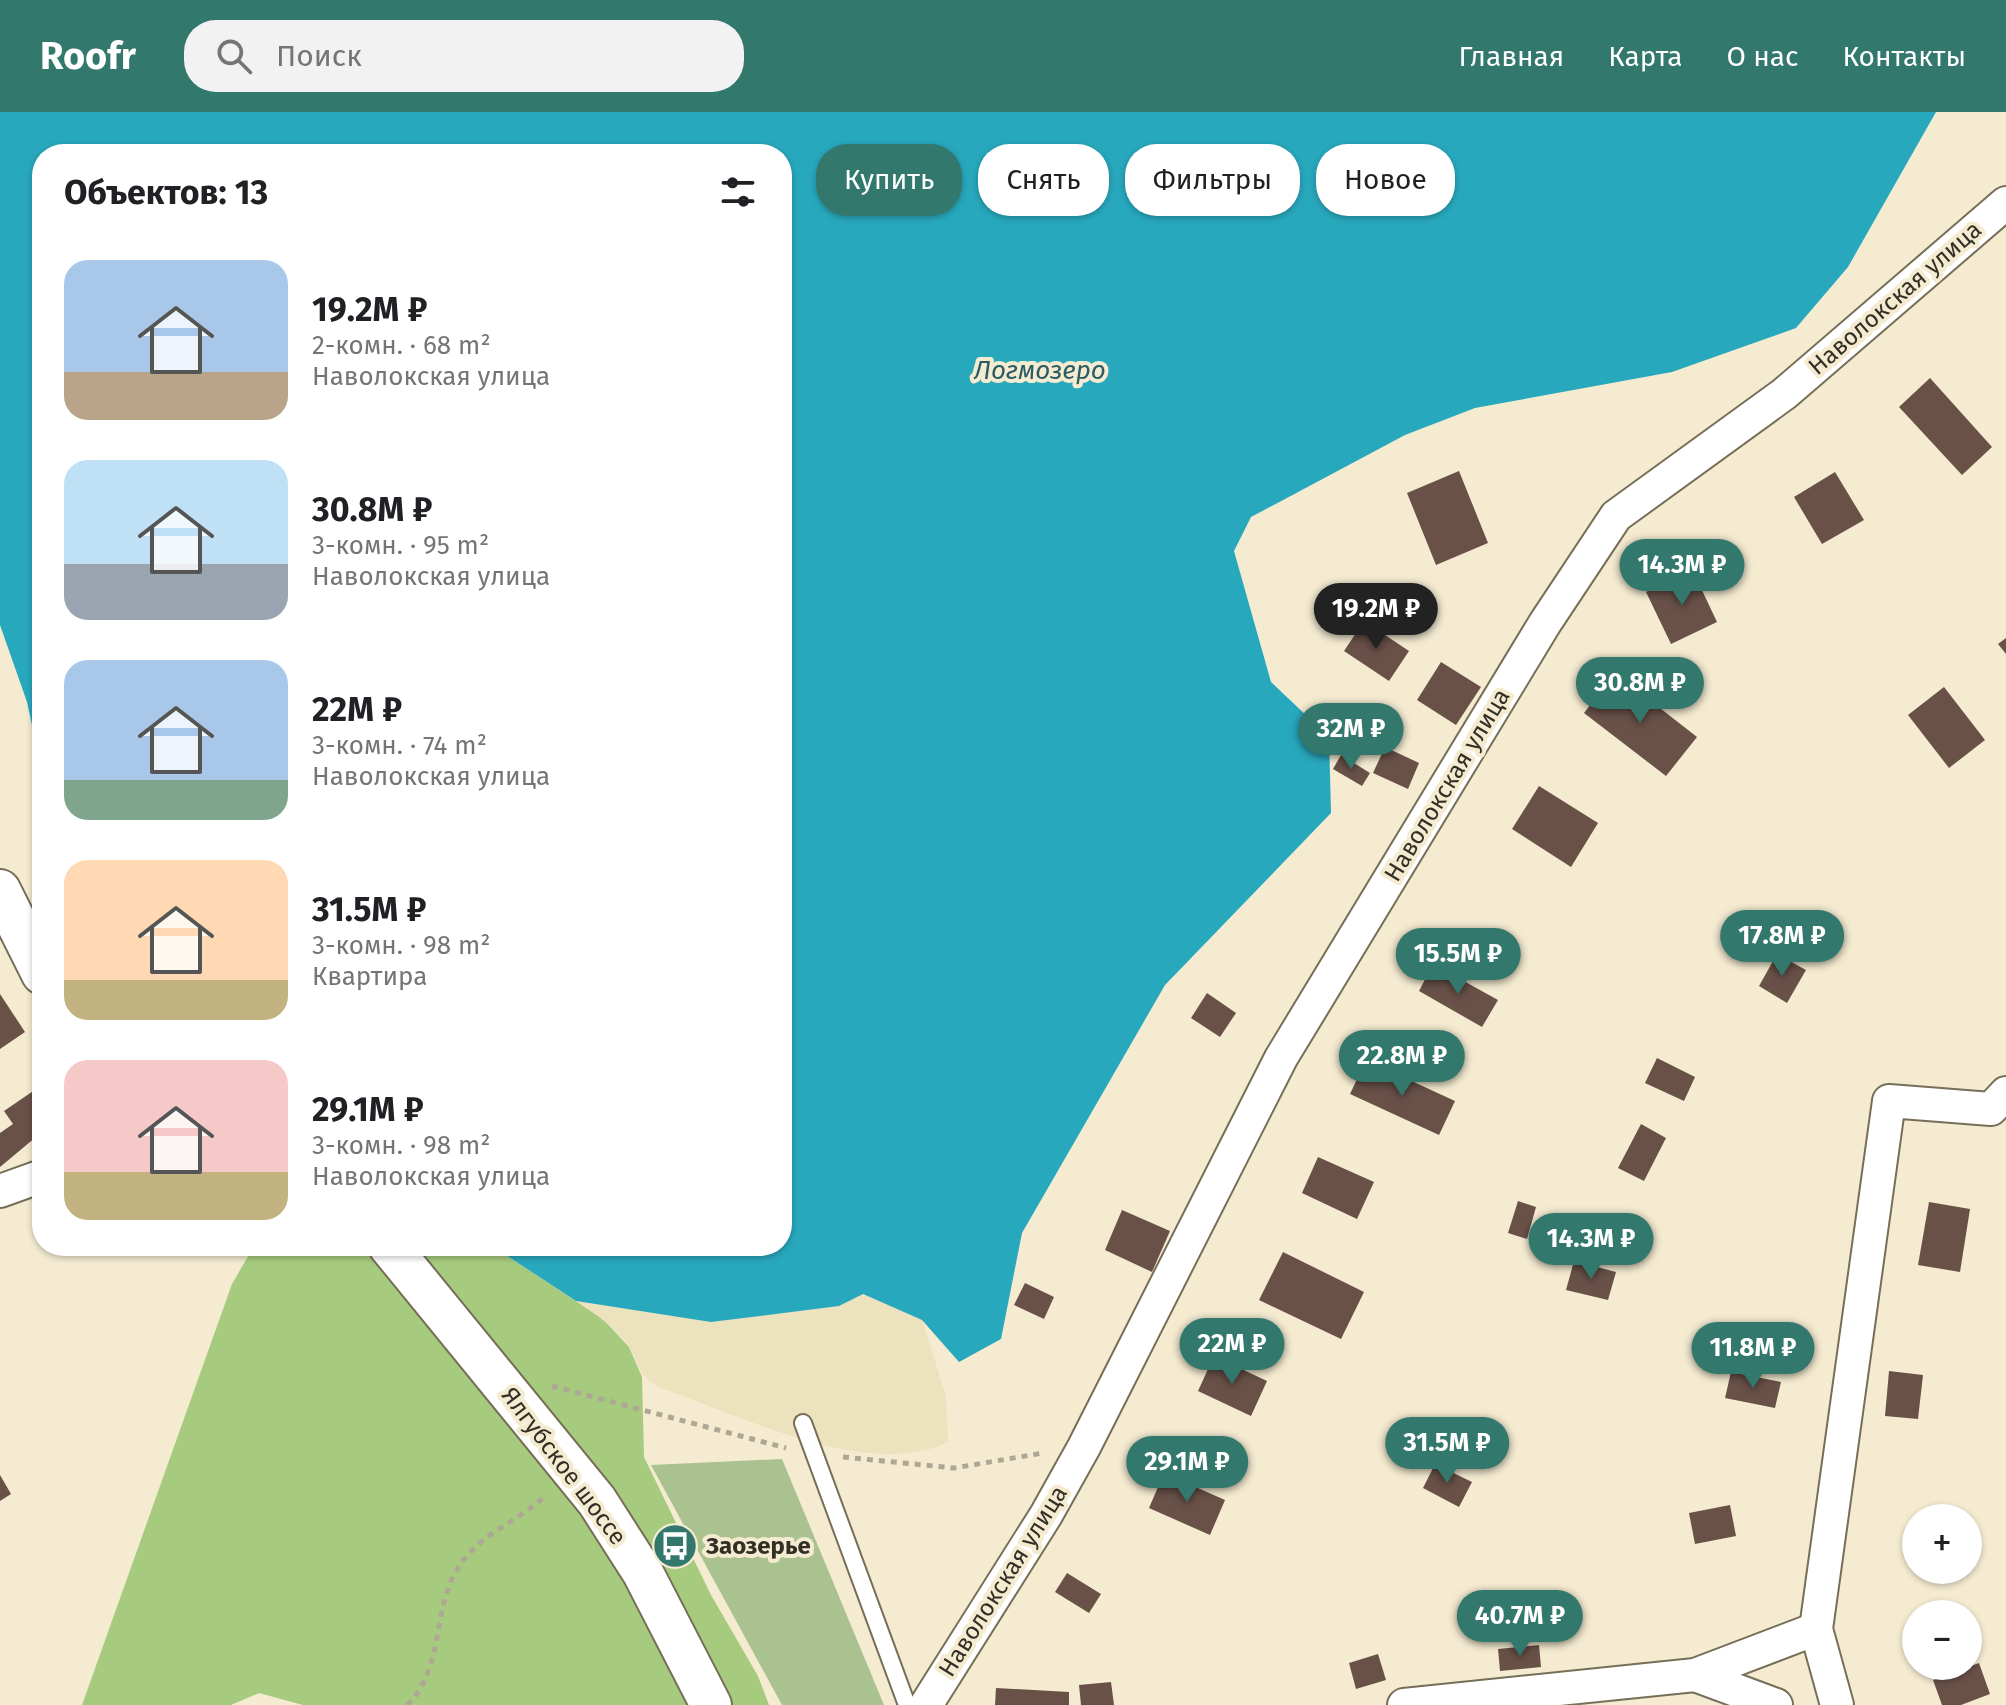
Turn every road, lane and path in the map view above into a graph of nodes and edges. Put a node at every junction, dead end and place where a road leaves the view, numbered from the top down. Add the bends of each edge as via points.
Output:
1 (2006, 203) edge
2 (0, 890) edge
3 (32, 954) edge
4 (2006, 1093) edge
5 (32, 1180) edge
6 (0, 1191) edge
7 (401, 1259) edge
8 (803, 1423) dead end
9 (561, 1455) junction
10 (1816, 1629) junction
11 (1695, 1675) junction
12 (407, 1705) edge
13 (711, 1705) edge
14 (907, 1705) edge
15 (926, 1705) edge
16 (1404, 1705) edge
17 (1776, 1705) edge
18 (1837, 1705) edge

1 - 15 street, Наволокская улица via 1784,394 1616,516 1545,623 1281,1058 1084,1447
2 - 3 street
4 - 10 street via 1991,1109 1889,1101
5 - 6 street
7 - 9 street, Ялгубское шоссе
8 - 14 lane
9 - 12 path via 549,1493 462,1561 449,1588 432,1667 421,1691
9 - 13 street, Ялгубское шоссе via 643,1573
10 - 11 street
10 - 18 street
11 - 16 street
11 - 17 street

